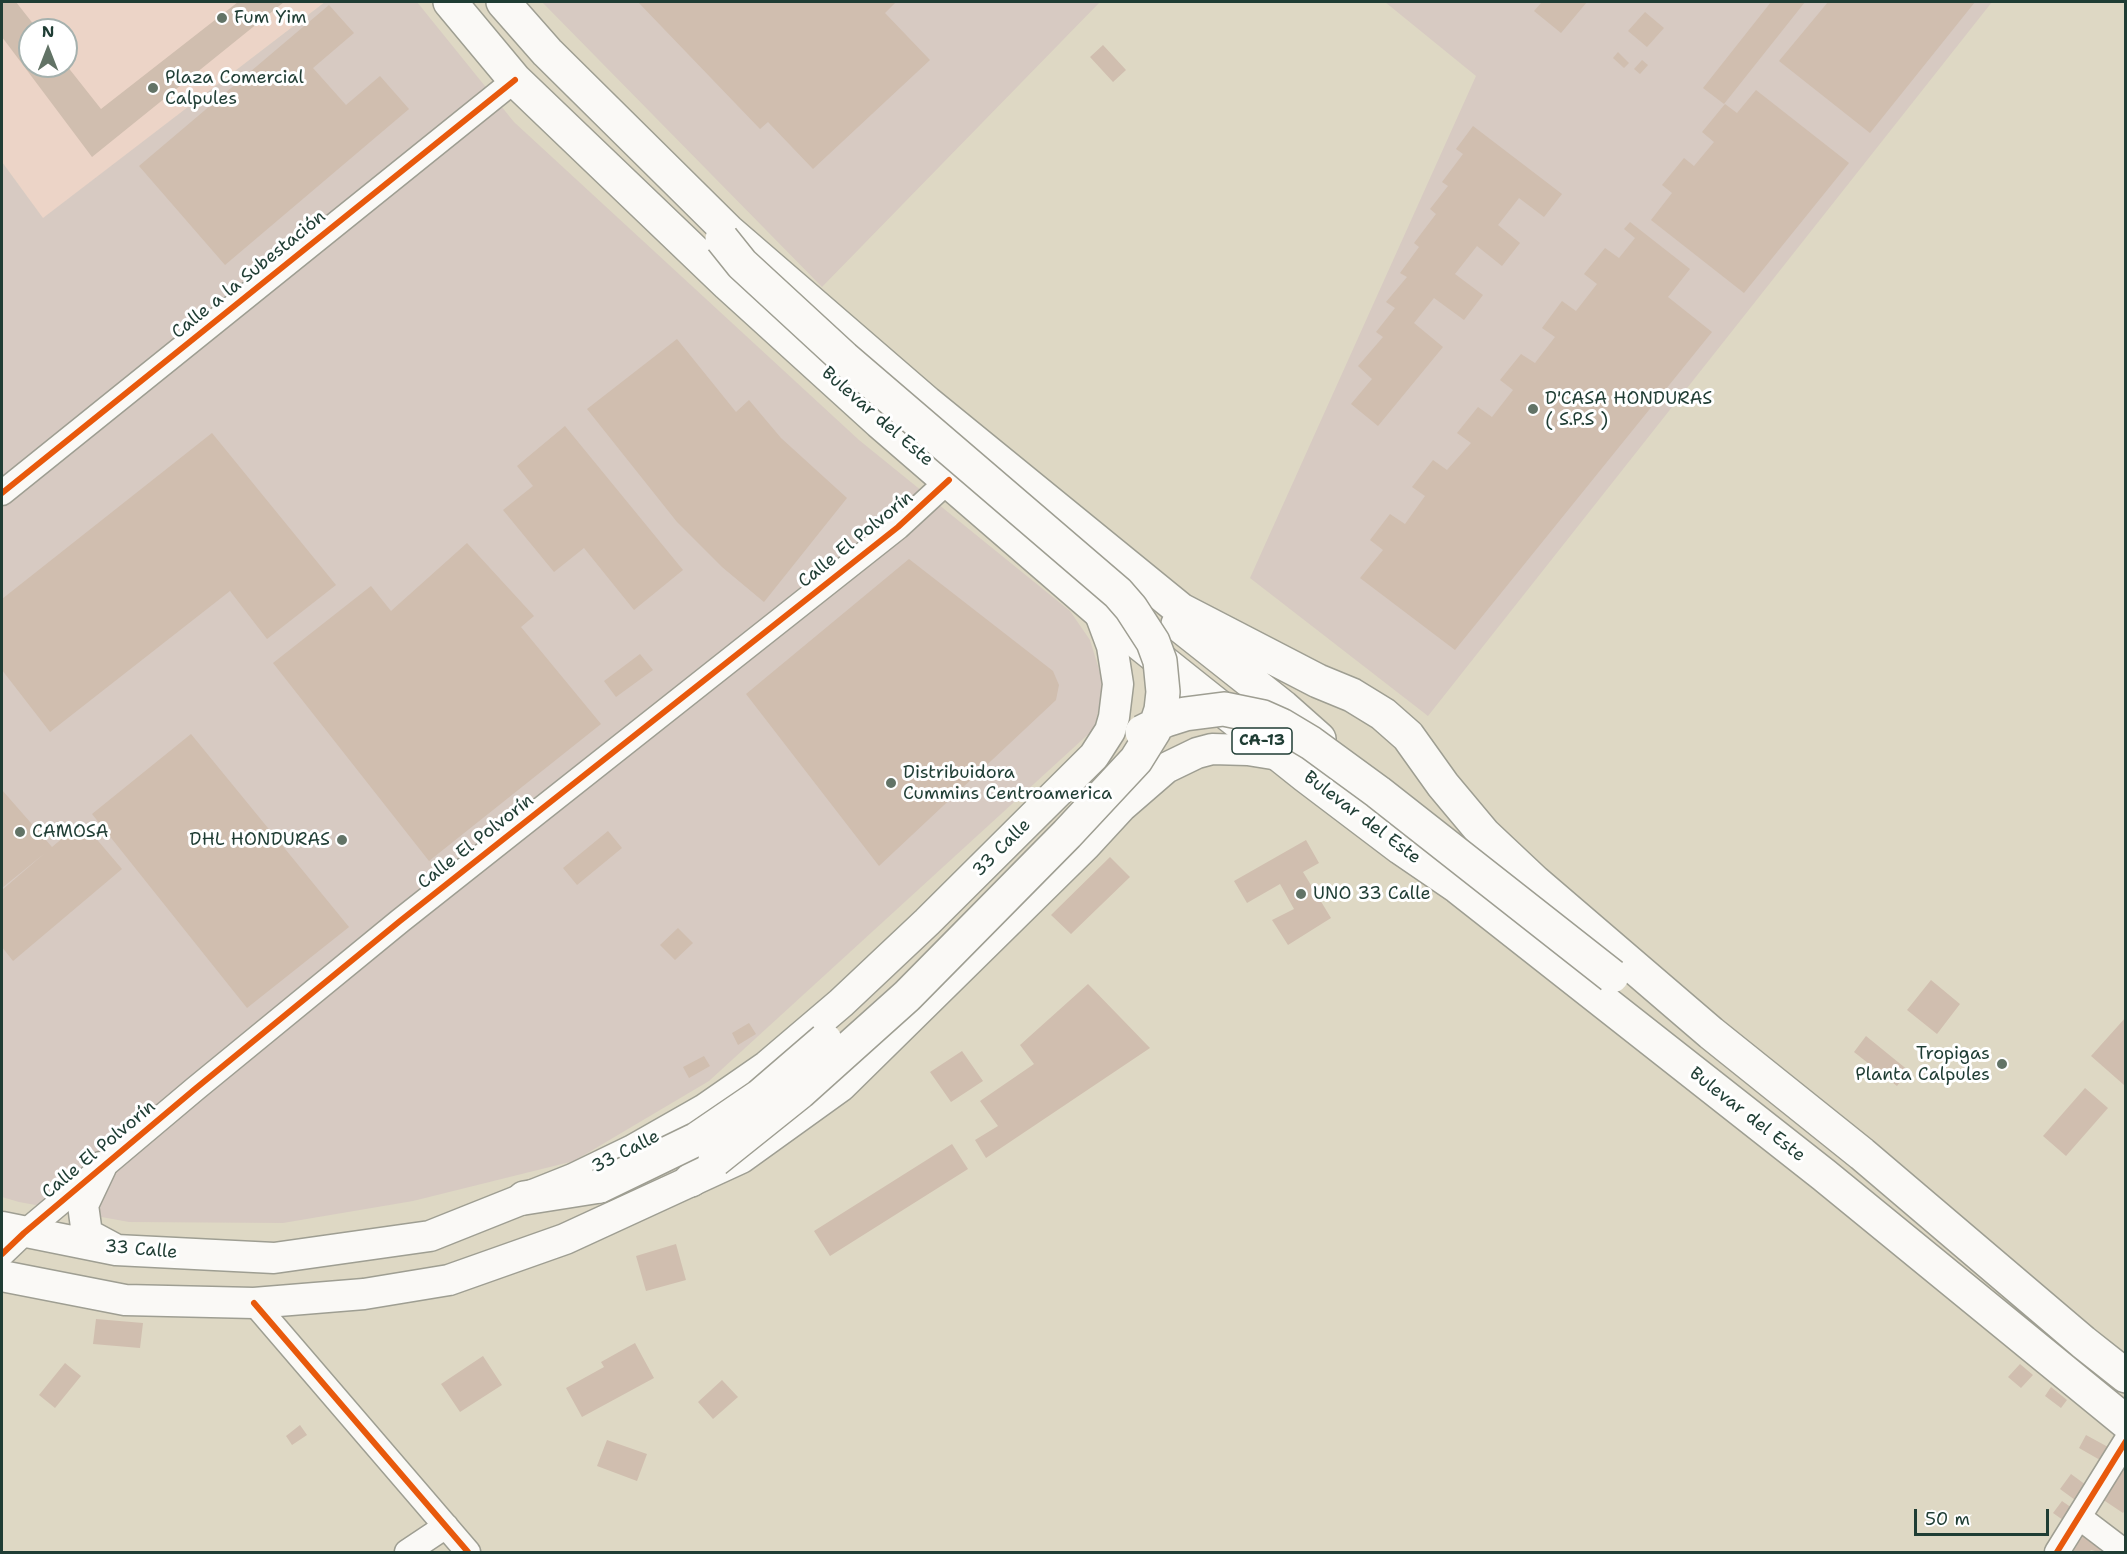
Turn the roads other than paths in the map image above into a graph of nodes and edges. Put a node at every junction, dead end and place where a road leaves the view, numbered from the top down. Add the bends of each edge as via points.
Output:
1 (450, 2) edge
2 (503, 2) edge
3 (515, 80) junction
4 (690, 193) junction
5 (950, 480) junction
6 (2, 493) edge
7 (1116, 557) junction
8 (1099, 610) junction
9 (1279, 755) junction
10 (1083, 769) junction
11 (1309, 779) junction
12 (1121, 807) junction
13 (1711, 1033) junction
14 (101, 1167) junction
15 (703, 1170) junction
16 (524, 1198) junction
17 (13, 1230) edge
18 (116, 1250) junction
19 (2, 1254) edge
20 (2, 1276) edge
21 (254, 1303) junction
22 (2126, 1376) edge
23 (2126, 1422) edge
24 (2126, 1440) edge
25 (2079, 1517) junction
26 (446, 1526) junction
27 (407, 1552) edge
28 (468, 1552) edge
29 (2057, 1552) edge
30 (2125, 1552) edge

1 - 3 highway, Bulevar del Este / CA-13
2 - 4 highway
3 - 5 highway, Bulevar del Este / CA-13 via 728,284
3 - 6 street, Calle a la Subestación
4 - 7 highway via 728,231 918,395
4 - 15 highway, bridge via 742,264 844,358 1118,593 1152,642 1160,662 1163,692 1154,731 1136,760 1067,834 907,996 800,1092
5 - 8 highway, Bulevar del Este / CA-13
5 - 14 street, Calle El Polvorín via 898,527 400,921
7 - 11 highway via 1146,600 1318,738 1322,755
7 - 13 highway via 1181,610 1383,714 1408,736 1443,785 1493,842
8 - 9 highway, Bulevar del Este / CA-13
8 - 10 main road, 33 Calle via 1112,646 1117,701 1110,731
9 - 11 highway, Bulevar del Este / CA-13
9 - 12 main road via 1228,748 1197,753 1166,768
10 - 12 main road
10 - 16 main road, 33 Calle via 842,1003 767,1066 705,1109 633,1150
11 - 23 highway, Bulevar del Este / CA-13 via 1558,964 1824,1174
12 - 15 main road via 841,1086 741,1158
13 - 16 highway, bridge via 1647,1001 1612,976 1378,792 1293,731 1244,712 1224,709 1185,714 1147,728 1129,742 878,995 760,1096 697,1139 600,1186
13 - 22 highway
14 - 17 street, Calle El Polvorín
14 - 18 main road via 83,1205 87,1234
15 - 21 main road via 565,1239 449,1280 364,1294
16 - 18 main road, 33 Calle via 430,1236 274,1258
17 - 18 main road, 33 Calle
17 - 19 street, Calle El Polvorín
20 - 21 main road via 125,1300
21 - 26 street
24 - 25 street
25 - 29 street
25 - 30 street
26 - 27 street
26 - 28 street

